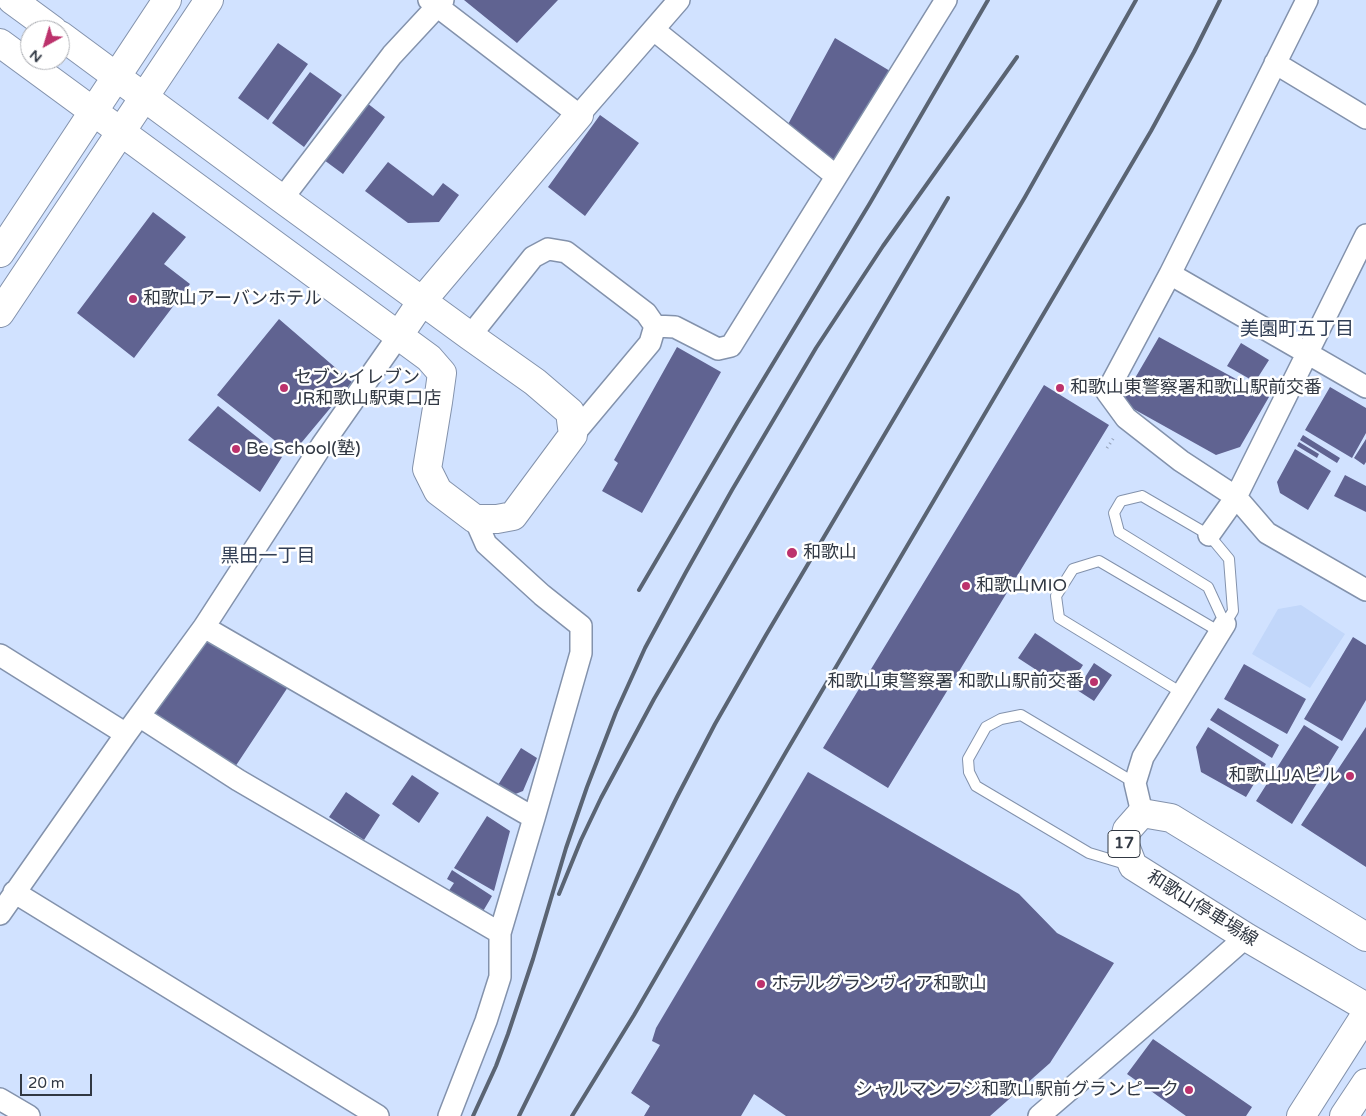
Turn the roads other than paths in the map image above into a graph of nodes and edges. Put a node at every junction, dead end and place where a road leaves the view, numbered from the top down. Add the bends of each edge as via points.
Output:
1 (12, 0) edge
2 (167, 0) edge
3 (209, 0) edge
4 (679, 0) edge
5 (946, 0) edge
6 (1307, 0) edge
7 (437, 2) edge
8 (39, 20) edge
9 (654, 30) junction
10 (70, 42) edge
11 (0, 43) edge
12 (1275, 63) junction
13 (117, 77) junction
14 (143, 97) junction
15 (94, 112) junction
16 (579, 115) junction
17 (1366, 118) edge
18 (120, 132) junction
19 (836, 176) junction
20 (282, 200) junction
21 (1366, 235) edge
22 (0, 253) edge
23 (1170, 274) junction
24 (422, 301) junction
25 (0, 313) edge
26 (655, 326) junction
27 (399, 335) junction
28 (470, 336) junction
29 (1307, 352) junction
30 (1366, 387) edge
31 (573, 435) junction
32 (1236, 497) junction
33 (475, 519) junction
34 (1209, 535) junction
35 (1366, 590) edge
36 (204, 626) junction
37 (1222, 628) junction
38 (0, 656) edge
39 (1182, 693) junction
40 (139, 716) junction
41 (126, 734) junction
42 (1135, 783) junction
43 (1142, 813) junction
44 (534, 818) junction
45 (1133, 866) junction
46 (14, 892) junction
47 (0, 914) edge
48 (500, 933) junction
49 (1246, 937) junction
50 (1366, 937) edge
51 (1366, 1008) edge
52 (1366, 1014) edge
53 (1366, 1083) edge
54 (0, 1098) edge
55 (28, 1116) edge
56 (378, 1116) edge
57 (449, 1116) edge
58 (1039, 1116) edge
59 (1300, 1116) edge
60 (1344, 1116) edge

1 - 8 street
2 - 13 street
3 - 14 street
4 - 9 street
5 - 19 street
6 - 12 street
7 - 16 street
7 - 20 street via 392,55
9 - 16 street
9 - 19 street
10 - 13 street
11 - 15 street
12 - 17 street
12 - 23 street
13 - 14 street
13 - 15 street
14 - 18 street
14 - 20 street
15 - 18 street
15 - 22 street
16 - 24 street
18 - 25 street
18 - 27 street
19 - 26 street via 732,346 718,349 675,327
20 - 24 street
21 - 29 street
23 - 29 street
23 - 32 street via 1107,392 1126,418 1181,461
24 - 27 street
24 - 28 street
26 - 28 street via 646,313 566,252 548,249 533,257
26 - 31 street via 650,343
27 - 33 street via 429,358 442,373 426,469 438,491
27 - 36 street via 322,445
28 - 31 street via 535,382 570,412
29 - 30 street
29 - 32 street
31 - 33 street via 513,516
32 - 34 street
32 - 35 street via 1267,533
33 - 44 street via 486,544 581,626 581,652
34 - 37 lane via 1229,559 1233,611
34 - 37 lane via 1142,496 1121,501 1114,513 1119,532 1208,587
36 - 40 street
36 - 44 street
37 - 39 street
37 - 39 lane via 1099,561 1073,569 1056,596 1059,618
38 - 41 street
39 - 42 street via 1142,757
40 - 41 street
40 - 48 street via 238,780
41 - 46 street
42 - 43 street
42 - 45 lane via 1021,715 1001,719 986,728 968,759 976,786 1089,853
43 - 45 street, 和歌山停車場線 / 17 via 1127,830 1124,843
43 - 50 street, 17 via 1170,818
44 - 48 street
45 - 49 street, 和歌山停車場線 / 17
46 - 47 street
46 - 56 street
48 - 57 street via 500,977
49 - 51 street, 和歌山停車場線 / 17
49 - 58 street
52 - 59 street
53 - 60 street
54 - 55 street

